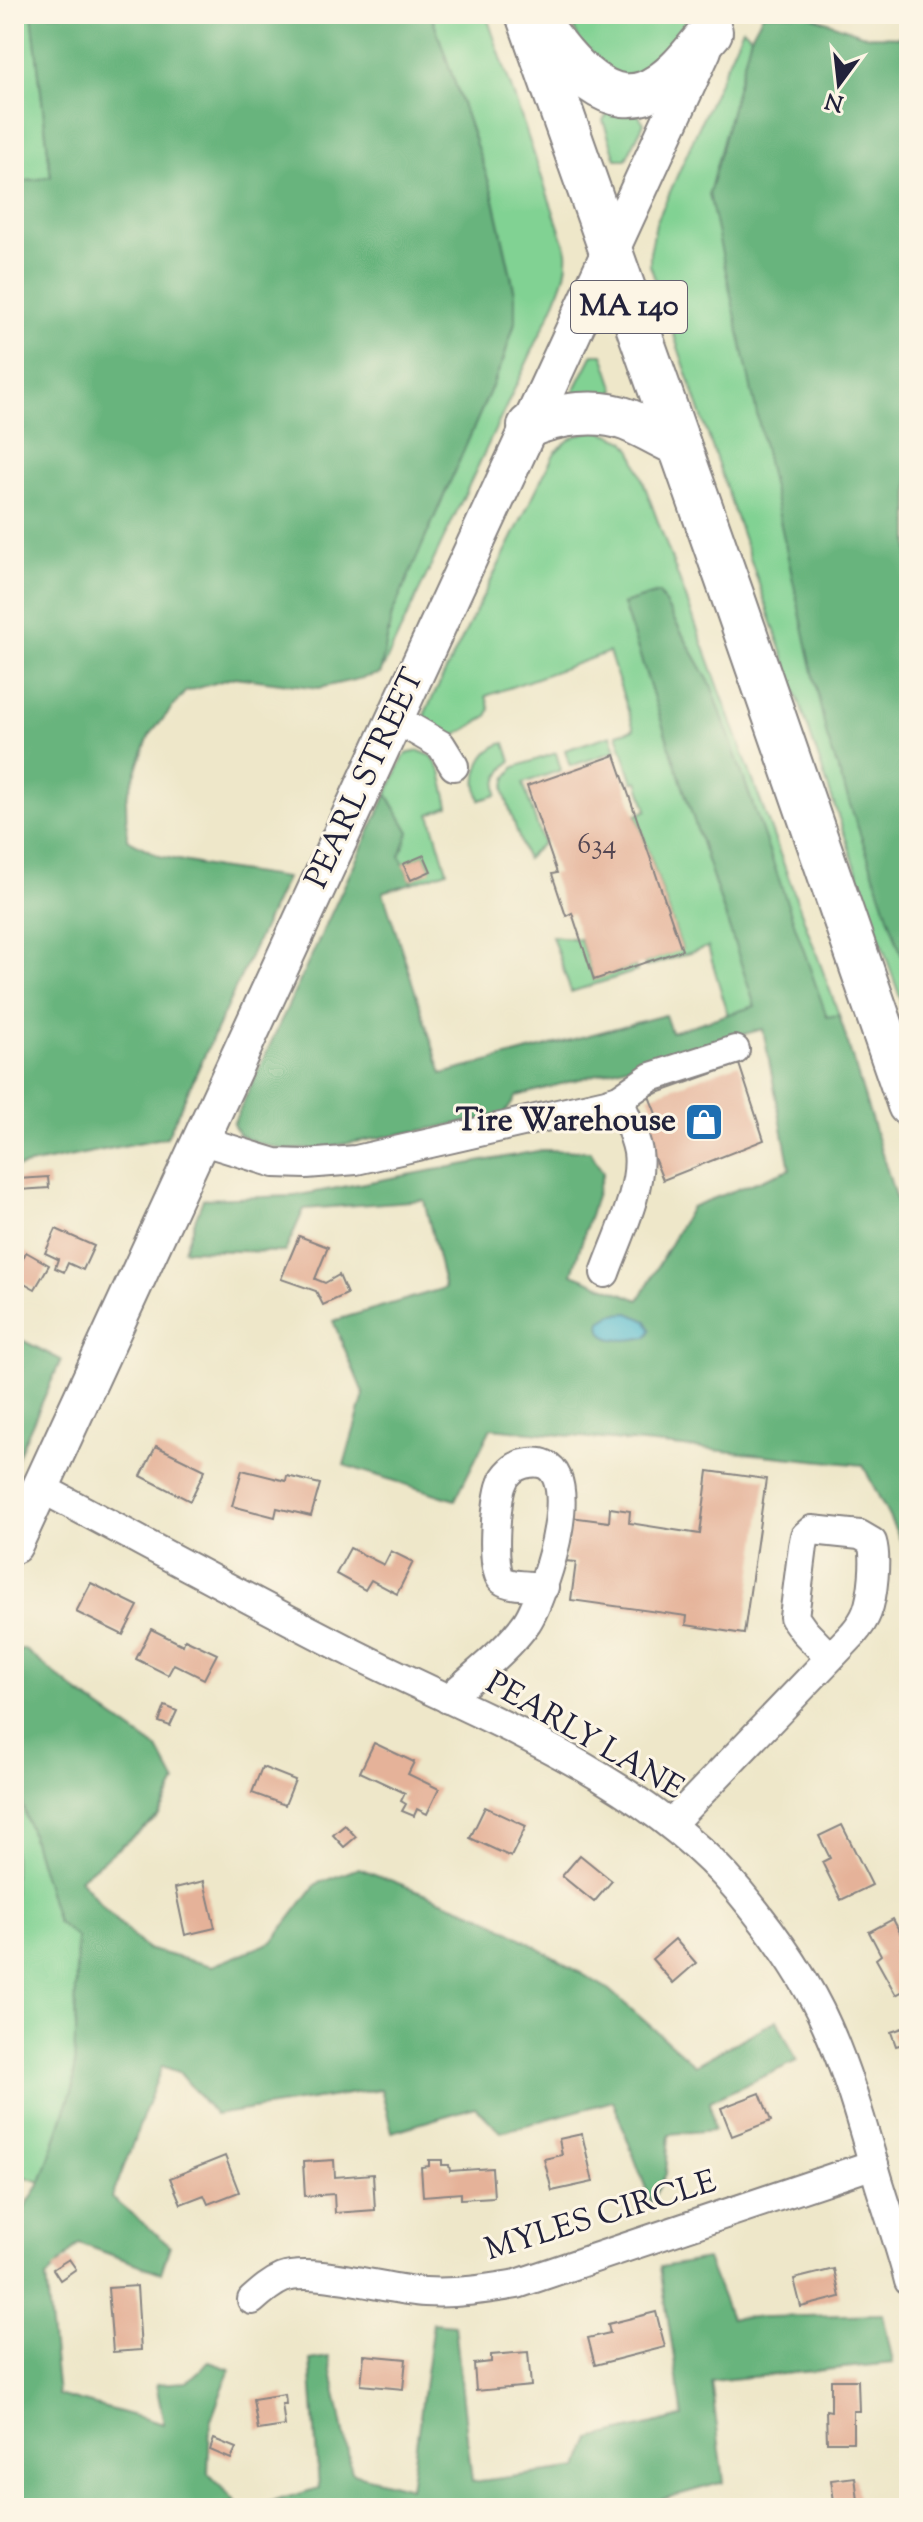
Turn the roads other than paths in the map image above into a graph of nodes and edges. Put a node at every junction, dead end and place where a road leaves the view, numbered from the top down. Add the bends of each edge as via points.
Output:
1 (529, 14) edge
2 (715, 23) edge
3 (610, 252) junction
4 (529, 426) junction
5 (679, 445) junction
6 (394, 718) junction
7 (454, 766) dead end
8 (735, 1050) dead end
9 (619, 1099) junction
10 (909, 1105) edge
11 (200, 1140) junction
12 (605, 1273) dead end
13 (41, 1488) junction
14 (14, 1545) edge
15 (544, 1587) dead end
16 (830, 1658) dead end
17 (448, 1699) junction
18 (671, 1824) junction
19 (874, 2164) junction
20 (909, 2281) edge
21 (252, 2300) dead end

1 - 2 highway via 576,69 598,87 618,94 657,87
1 - 3 highway, MA 140
2 - 3 main road, PEARL STREET
3 - 4 main road, PEARL STREET
3 - 5 highway, MA 140
4 - 5 highway via 567,416 614,416
4 - 6 main road, PEARL STREET
5 - 10 highway, MA 140
6 - 7 street via 441,745
6 - 11 main road, PEARL STREET
8 - 9 street via 651,1077
9 - 11 street via 356,1160 275,1163
9 - 12 street via 638,1153 638,1172
11 - 13 main road, PEARL STREET
13 - 14 main road, PEARL STREET
13 - 17 street, PEARLY LANE
15 - 17 street via 516,1636
16 - 18 street
17 - 18 street, PEARLY LANE via 596,1775
18 - 19 street, PEARLY LANE via 738,1890 805,1984 854,2096
19 - 20 street, PEARLY LANE
19 - 21 street, MYLES CIRCLE via 517,2284 428,2292 286,2277

